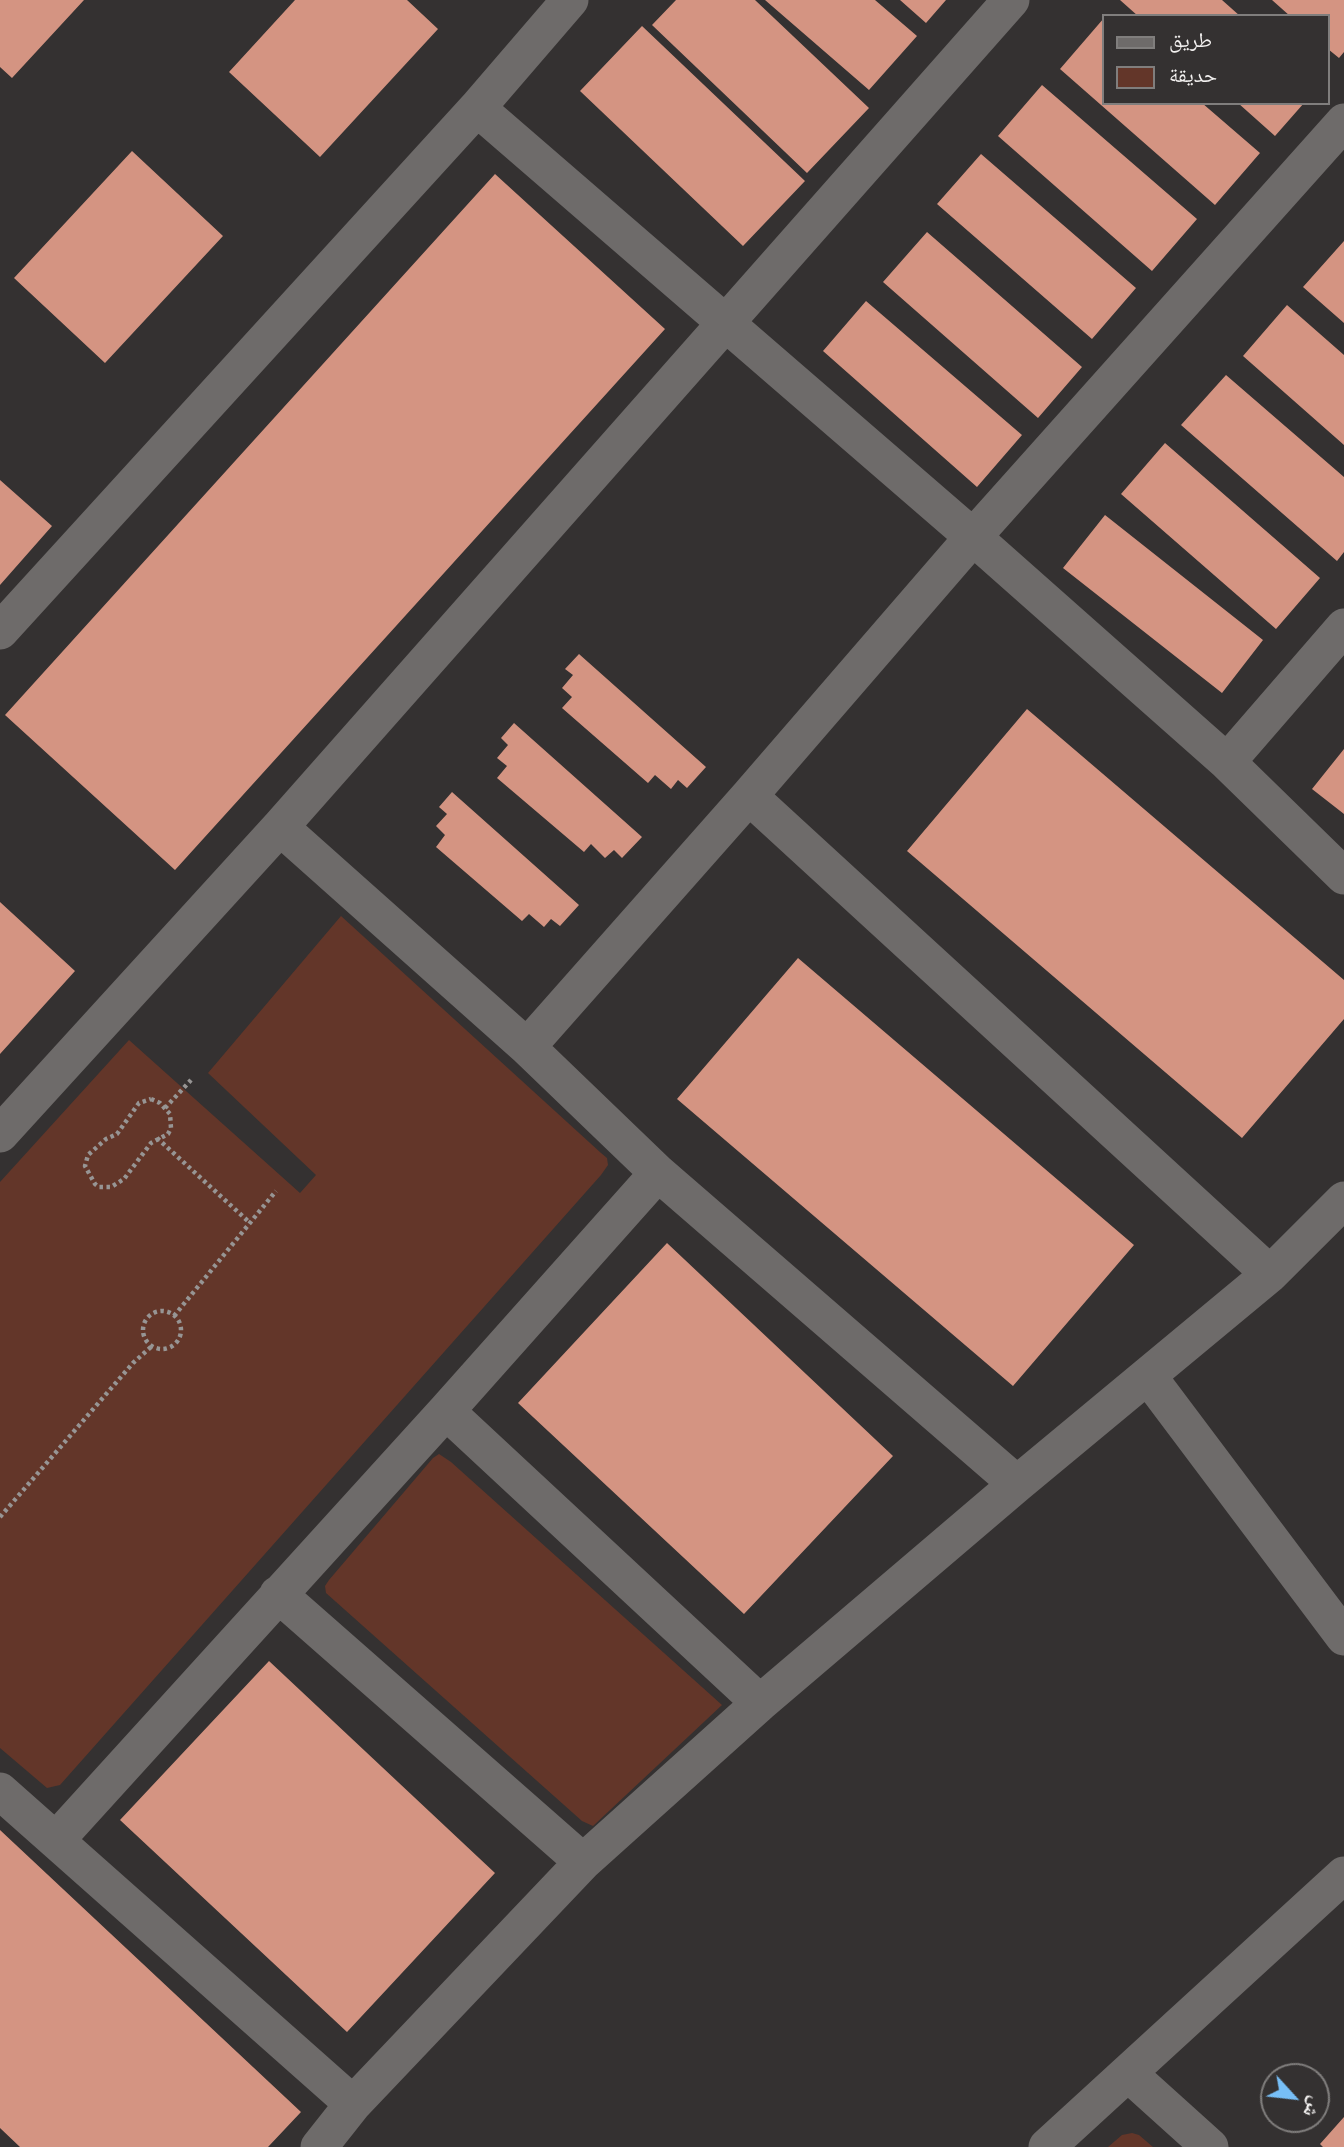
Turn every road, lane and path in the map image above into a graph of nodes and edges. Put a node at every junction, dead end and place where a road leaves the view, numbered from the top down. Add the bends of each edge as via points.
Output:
1 (570, 0) edge
2 (1011, 0) edge
3 (477, 108) junction
4 (1344, 122) edge
5 (726, 324) junction
6 (973, 537) junction
7 (1344, 627) edge
8 (0, 631) edge
9 (1227, 762) junction
10 (749, 796) junction
11 (280, 827) junction
12 (1344, 876) edge
13 (527, 1047) junction
14 (191, 1080) dead end
15 (165, 1108) junction
16 (0, 1134) edge
17 (157, 1138) junction
18 (657, 1173) junction
19 (276, 1191) dead end
20 (1344, 1200) edge
21 (250, 1223) junction
22 (1270, 1274) junction
23 (174, 1316) junction
24 (152, 1346) junction
25 (1148, 1376) junction
26 (446, 1411) junction
27 (1017, 1484) junction
28 (0, 1517) edge
29 (278, 1594) junction
30 (1344, 1637) edge
31 (760, 1703) junction
32 (0, 1791) edge
33 (57, 1839) junction
34 (583, 1862) junction
35 (1344, 1875) edge
36 (1129, 2074) junction
37 (353, 2104) junction
38 (319, 2147) edge
39 (1047, 2147) edge
40 (1210, 2147) edge

1 - 3 street
2 - 5 street
3 - 5 street
3 - 8 street
4 - 6 street
5 - 6 street
5 - 11 street
6 - 9 street
6 - 10 street
7 - 9 street
9 - 12 street
10 - 13 street
10 - 22 street
11 - 13 street
11 - 16 street
13 - 18 street
14 - 15 path
15 - 17 path via 172,1128
15 - 17 path via 144,1100 117,1134 88,1155 85,1166 95,1184 111,1187 124,1179
17 - 21 path
18 - 26 street
18 - 27 street
19 - 21 path
20 - 22 street
21 - 23 path
22 - 25 street
23 - 24 path via 180,1327 178,1340 169,1348
23 - 24 path via 157,1312 146,1320 144,1337
24 - 28 path
25 - 27 street
25 - 30 street
26 - 29 street
26 - 31 street
27 - 31 street
29 - 33 street
29 - 34 street
31 - 34 street
32 - 33 street
33 - 37 street
34 - 37 street
35 - 36 street
36 - 39 street
36 - 40 street
37 - 38 street

